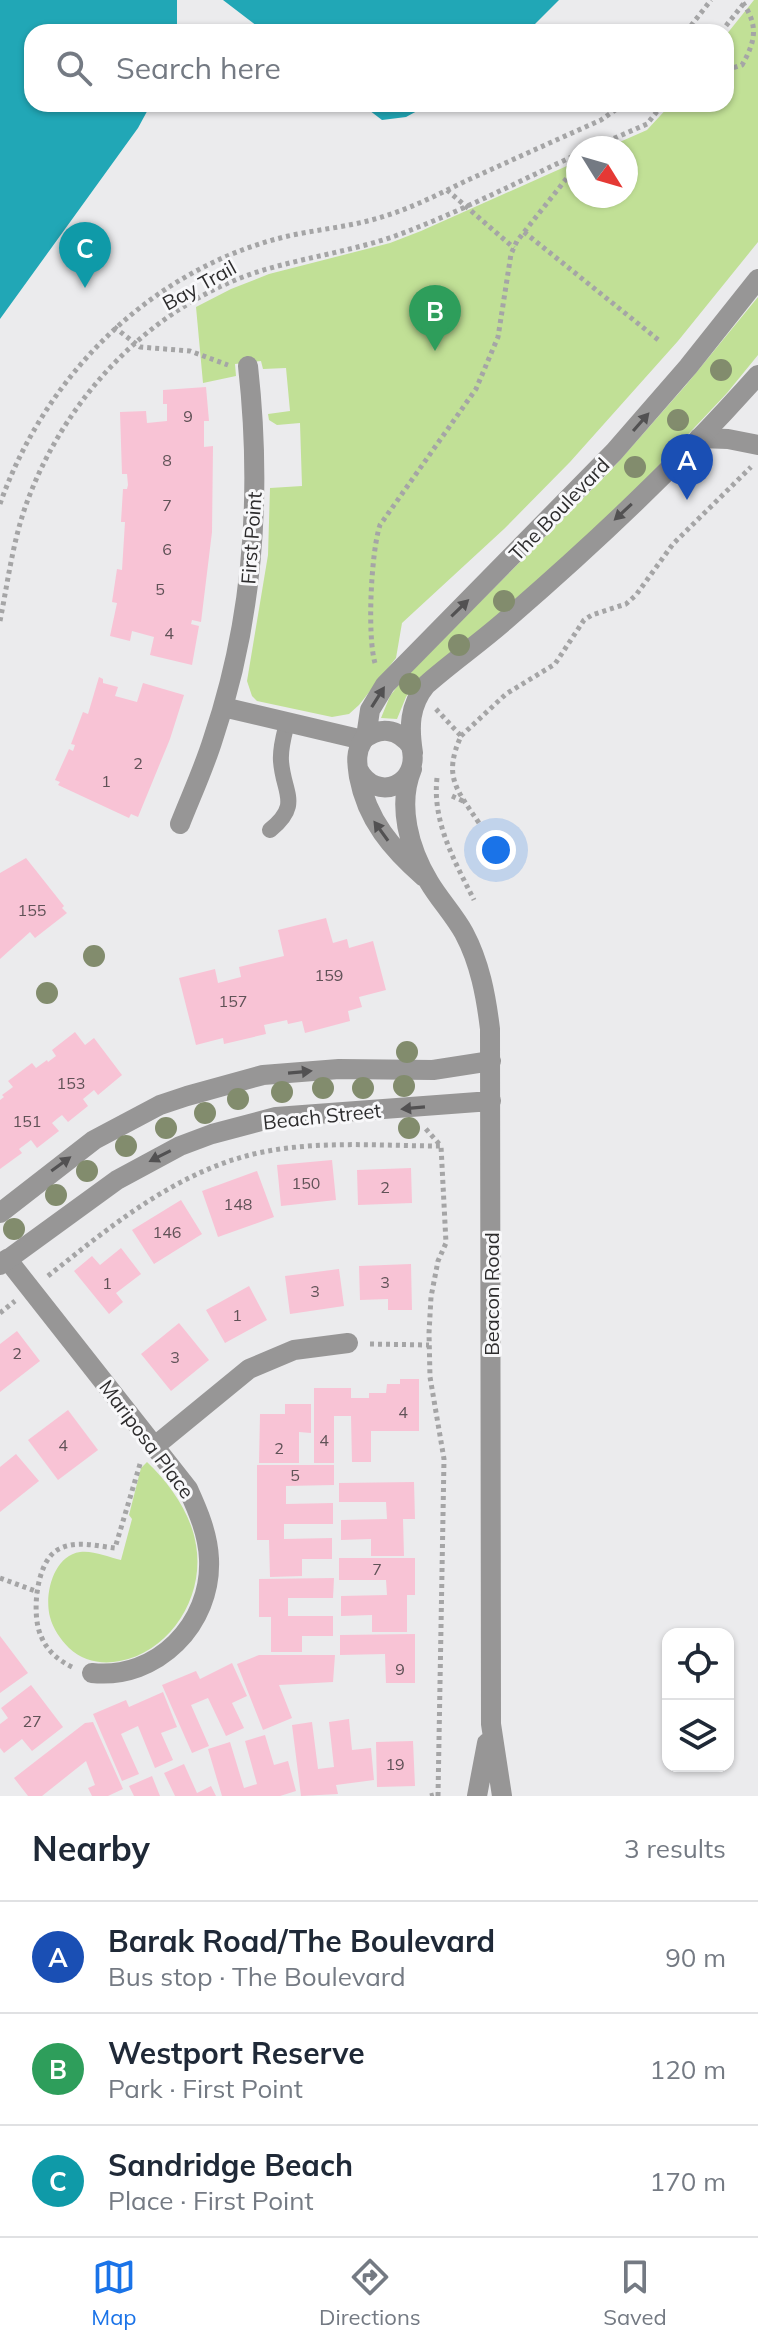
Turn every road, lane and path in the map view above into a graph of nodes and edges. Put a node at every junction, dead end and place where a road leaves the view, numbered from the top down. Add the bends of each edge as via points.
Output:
1 (711, 0) edge
2 (744, 1) edge
3 (692, 24) edge
4 (727, 24) edge
5 (734, 68) edge
6 (612, 112) edge
7 (657, 112) edge
8 (620, 136) edge
9 (566, 160) edge
10 (566, 179) edge
11 (447, 190) junction
12 (465, 206) junction
13 (524, 232) junction
14 (514, 248) junction
15 (758, 279) edge
16 (114, 327) junction
17 (661, 342) dead end
18 (135, 343) junction
19 (249, 372) joint
20 (758, 375) edge
21 (699, 438) junction
22 (758, 445) edge
23 (758, 460) edge
24 (0, 504) edge
25 (0, 621) edge
26 (372, 653) dead end
27 (416, 700) junction
28 (223, 707) junction
29 (287, 723) junction
30 (461, 736) junction
31 (364, 739) junction
32 (412, 761) junction
33 (358, 769) junction
34 (452, 796) dead end
35 (464, 801) junction
36 (479, 823) dead end
37 (180, 824) dead end
38 (270, 830) dead end
39 (427, 879) junction
40 (491, 1061) junction
41 (491, 1101) junction
42 (422, 1107) junction
43 (441, 1146) junction
44 (0, 1213) edge
45 (4, 1262) edge
46 (31, 1289) junction
47 (0, 1313) edge
48 (348, 1343) joint
49 (429, 1345) junction
50 (153, 1444) junction
51 (0, 1578) edge
52 (38, 1592) junction
53 (92, 1673) joint
54 (491, 1724) junction
55 (438, 1795) edge
56 (430, 1796) edge
57 (477, 1796) edge
58 (502, 1796) edge

1 - 3 path
2 - 4 path
2 - 5 path via 757,20 757,38 742,65
6 - 11 path
7 - 8 path via 647,124
9 - 12 path, Bay Trail
10 - 13 path
11 - 12 path
11 - 16 path via 383,217 240,251 178,282
12 - 14 path
12 - 18 path, Bay Trail via 392,237 252,274 199,299
13 - 14 path
13 - 17 path
14 - 26 path via 498,337 482,378 380,525
31 -> 15 street, The Boulevard via 370,710 385,685 614,452
16 - 18 path
16 - 24 path via 44,413
18 - 19 path via 190,351
18 - 25 path, Bay Trail via 91,389 50,450 16,536
19 - 28 street, First Point via 255,476 251,568
20 - 21 street
21 - 22 street
21 -> 27 street via 549,582 426,685
23 - 30 path via 673,544 636,595 584,620 555,664 506,694
27 - 30 path via 432,704
27 - 32 street via 410,728
28 - 29 street
28 - 37 street, First Point
29 - 31 street
29 - 38 lane via 281,755 289,806
30 - 35 path via 451,774
31 - 32 street via 379,731 394,732 406,740
31 - 33 street
32 - 33 street via 403,781 389,787 373,785
32 - 39 street, Beacon Road via 404,807
39 -> 33 street, Beacon Road via 372,819
34 - 35 path
35 - 36 path
39 - 40 street, Beacon Road via 474,955 487,1000
40 - 41 street, Beacon Road
44 -> 40 street, Beach Street via 94,1140 187,1096 263,1075 433,1070
41 - 42 street, Beach Street
41 - 54 street, Beacon Road
42 - 43 path via 427,1133
42 -> 45 street, Beach Street via 276,1117 180,1146 117,1180
43 - 46 path via 257,1153 195,1175 153,1198
43 - 49 path via 446,1243 431,1297
45 - 46 street, Mariposa Place
46 - 47 path
46 - 50 street, Mariposa Place
48 - 49 path
48 - 50 street via 294,1350 249,1369
49 - 55 path via 444,1459
50 - 52 path via 139,1467 115,1548 60,1548 41,1570
50 - 53 street, Mariposa Place via 188,1489 203,1526 209,1558 205,1593 198,1614 167,1652 133,1670
51 - 52 path
52 - 53 path via 39,1632 46,1647 60,1661
54 - 57 street, Beacon Road
54 - 58 street, Beacon Road
55 - 56 path

